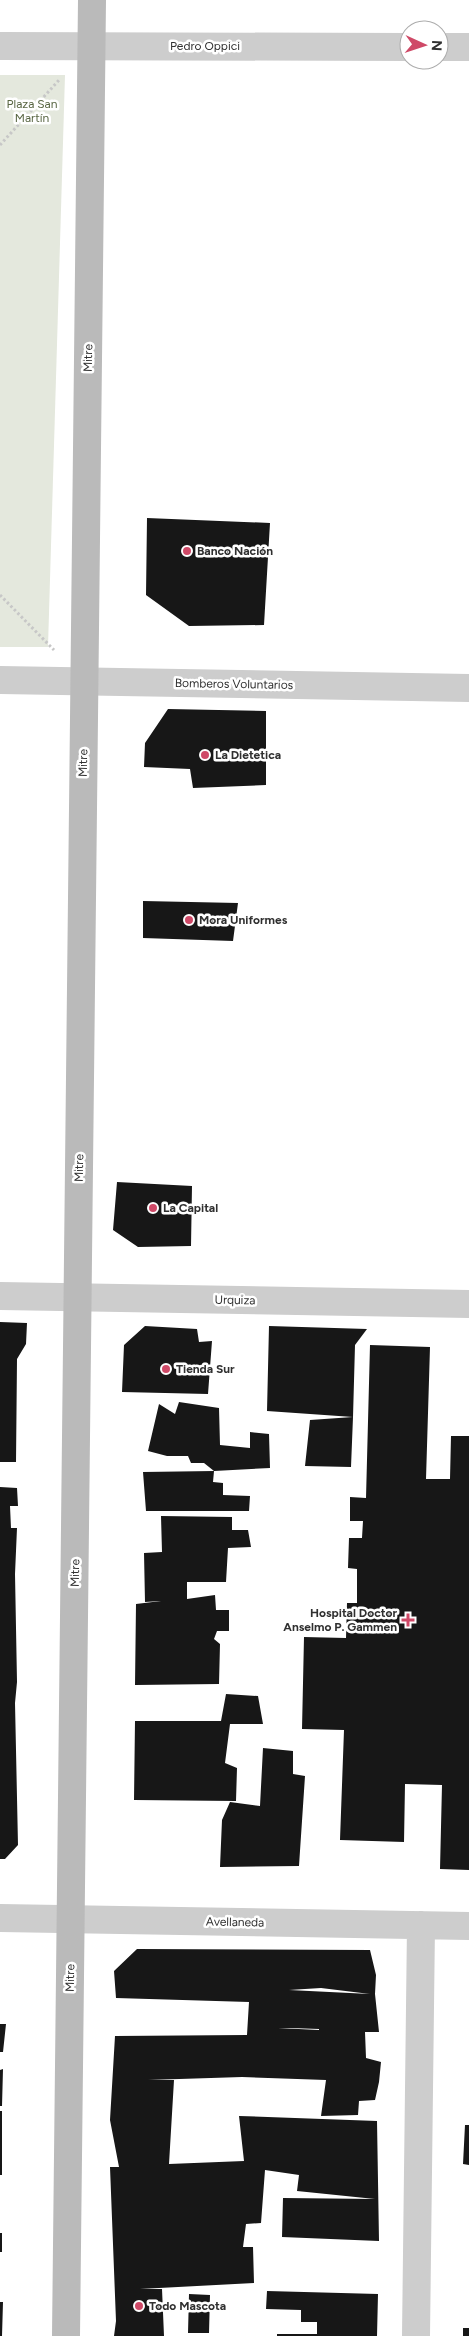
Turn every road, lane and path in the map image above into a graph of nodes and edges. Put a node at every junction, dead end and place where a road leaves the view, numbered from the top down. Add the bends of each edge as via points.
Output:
1 (92, 0) edge
2 (91, 45) junction
3 (0, 46) edge
4 (399, 47) edge
5 (449, 47) edge
6 (469, 47) edge
7 (0, 145) edge
8 (0, 595) edge
9 (0, 680) edge
10 (84, 682) junction
11 (469, 688) edge
12 (0, 1296) edge
13 (78, 1297) junction
14 (469, 1304) edge
15 (0, 1918) edge
16 (71, 1919) junction
17 (421, 1925) junction
18 (469, 1926) edge
19 (66, 2336) edge
20 (416, 2336) edge

1 - 2 street, Mitre
2 - 3 street, Pedro Oppici
2 - 4 street, Pedro Oppici
2 - 7 path
2 - 10 street, Mitre
5 - 6 street
8 - 10 path
9 - 10 street, Bomberos Voluntarios
10 - 11 street, Bomberos Voluntarios
10 - 13 street, Mitre
12 - 13 street, Urquiza
13 - 14 street, Urquiza
13 - 16 street, Mitre
15 - 16 street, Avellaneda
16 - 17 street, Avellaneda
16 - 19 street, Mitre
17 - 18 street, Avellaneda
17 - 20 street

